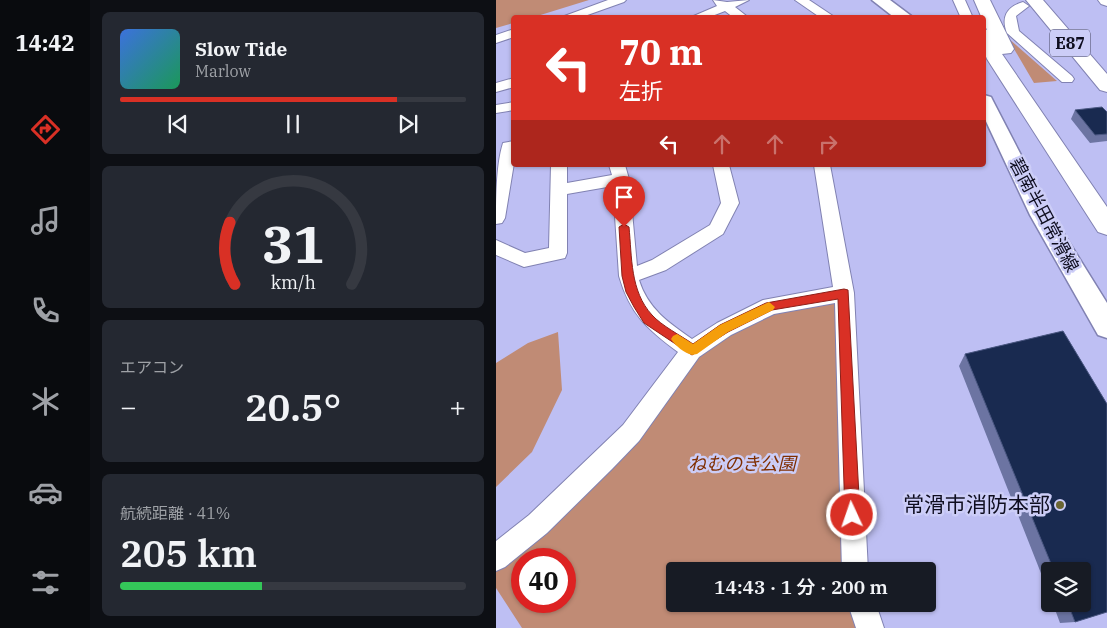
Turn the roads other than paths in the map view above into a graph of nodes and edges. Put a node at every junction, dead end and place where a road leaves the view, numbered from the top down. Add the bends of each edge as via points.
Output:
1 (620, 0) edge
2 (743, 0) edge
3 (801, 0) edge
4 (880, 0) edge
5 (959, 0) edge
6 (970, 0) edge
7 (982, 0) edge
8 (1054, 0) edge
9 (721, 3) edge
10 (1029, 3) edge
11 (574, 15) edge
12 (700, 15) edge
13 (739, 15) edge
14 (825, 15) edge
15 (902, 15) edge
16 (966, 15) edge
17 (975, 15) edge
18 (511, 34) edge
19 (986, 38) edge
20 (496, 39) edge
21 (1089, 39) dead end
22 (1067, 80) dead end
23 (511, 83) edge
24 (1107, 86) edge
25 (496, 88) edge
26 (986, 105) edge
27 (511, 106) edge
28 (496, 109) edge
29 (1031, 110) junction
30 (511, 147) edge
31 (560, 167) edge
32 (721, 167) edge
33 (822, 167) edge
34 (619, 172) edge
35 (559, 190) junction
36 (497, 193) edge
37 (496, 218) edge
38 (1107, 226) edge
39 (496, 247) edge
40 (628, 276) junction
41 (844, 293) junction
42 (1107, 327) edge
43 (692, 350) junction
44 (496, 558) edge
45 (856, 562) edge
46 (865, 612) edge
47 (870, 628) edge

1 - 11 street
2 - 9 street
3 - 14 street
4 - 15 main road
5 - 16 street
6 - 17 highway
7 - 29 highway
8 - 21 highway, E87
9 - 12 street
9 - 13 street
10 - 22 street via 1011,13 1009,23 1013,33
10 - 24 highway, E87
18 - 20 street
19 - 29 highway
23 - 25 street
26 - 42 main road, 碧南半田常滑線 via 1041,215
27 - 28 street
29 - 38 highway
30 - 36 street
31 - 35 street
32 - 40 street via 730,202 717,229 659,265
33 - 41 street
34 - 35 street
34 - 40 street
35 - 39 street via 558,253 524,260
36 - 37 street
40 - 43 street via 632,292 648,319
41 - 43 street via 770,306 724,329
41 - 45 street
43 - 44 street via 631,432 604,461 538,524
46 - 47 street

